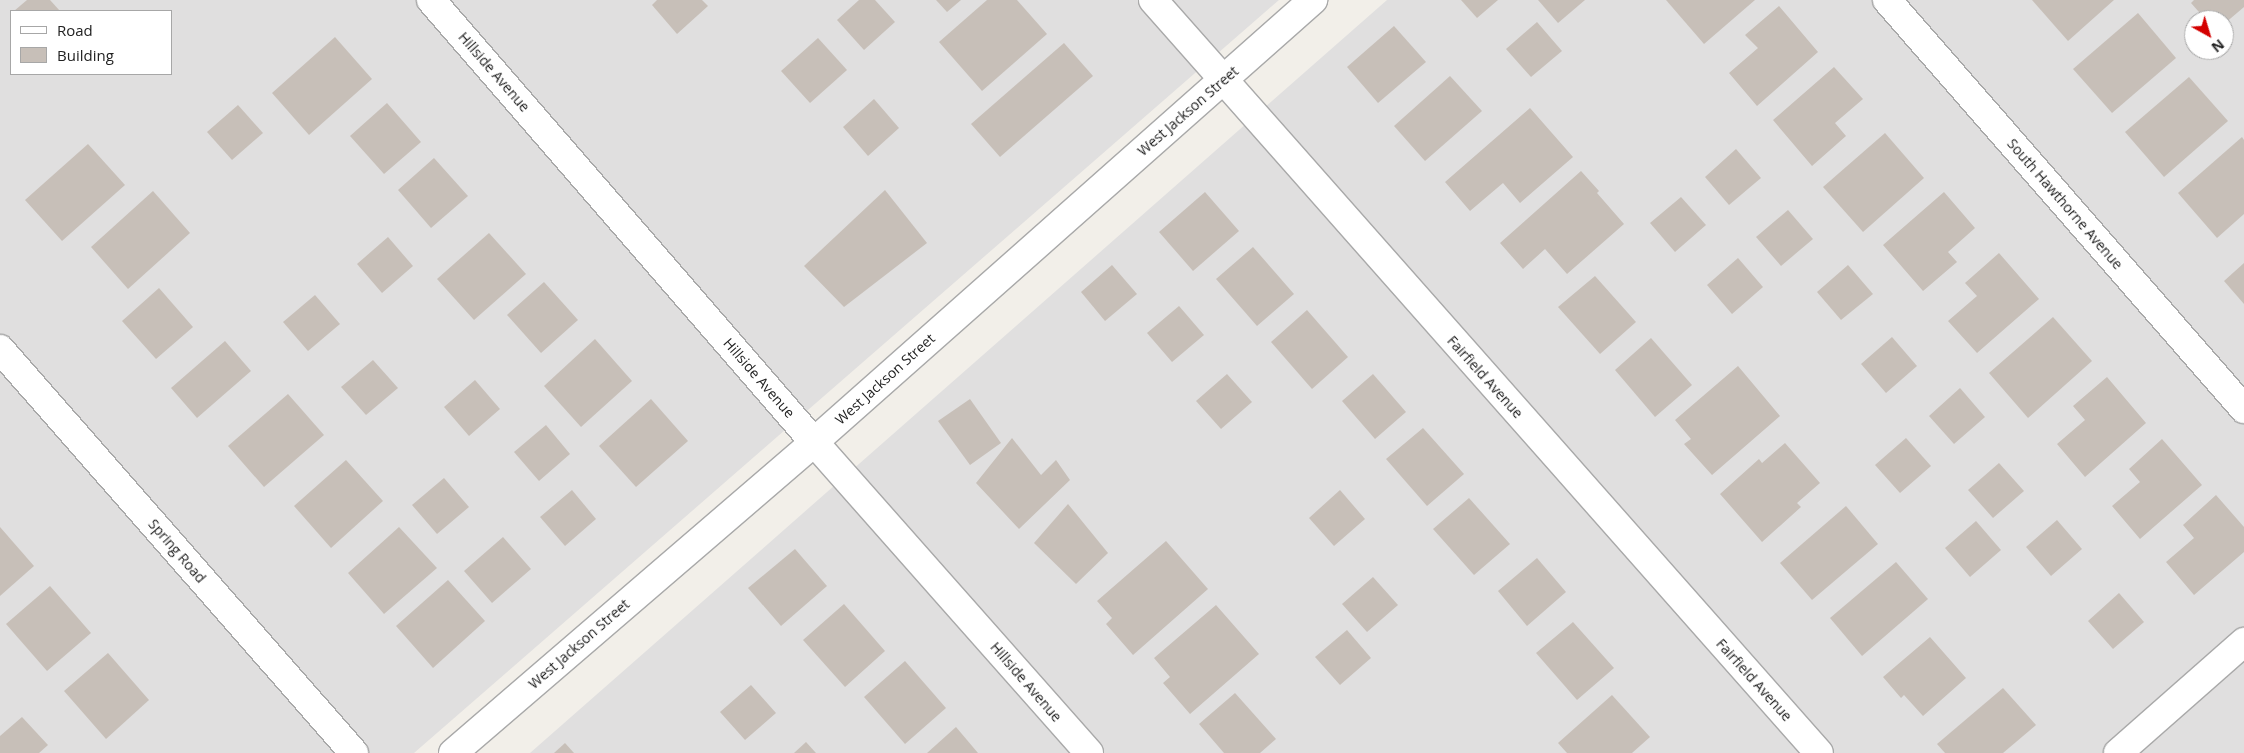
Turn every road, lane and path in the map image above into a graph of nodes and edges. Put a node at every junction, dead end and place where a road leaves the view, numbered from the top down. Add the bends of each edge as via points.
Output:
1 (432, 0) edge
2 (1153, 0) edge
3 (1313, 0) edge
4 (1887, 0) edge
5 (1223, 80) junction
6 (0, 349) edge
7 (2244, 408) edge
8 (814, 442) junction
9 (2244, 642) edge
10 (354, 753) edge
11 (453, 753) edge
12 (1089, 753) edge
13 (1819, 753) edge
14 (2118, 753) edge

1 - 8 street, Hillside Avenue
2 - 5 street, Fairfield Avenue
3 - 5 street, West Jackson Street
4 - 7 street, South Hawthorne Avenue
5 - 8 street, West Jackson Street
5 - 13 street, Fairfield Avenue
6 - 10 street, Spring Road
8 - 11 street, West Jackson Street
8 - 12 street, Hillside Avenue
9 - 14 street

